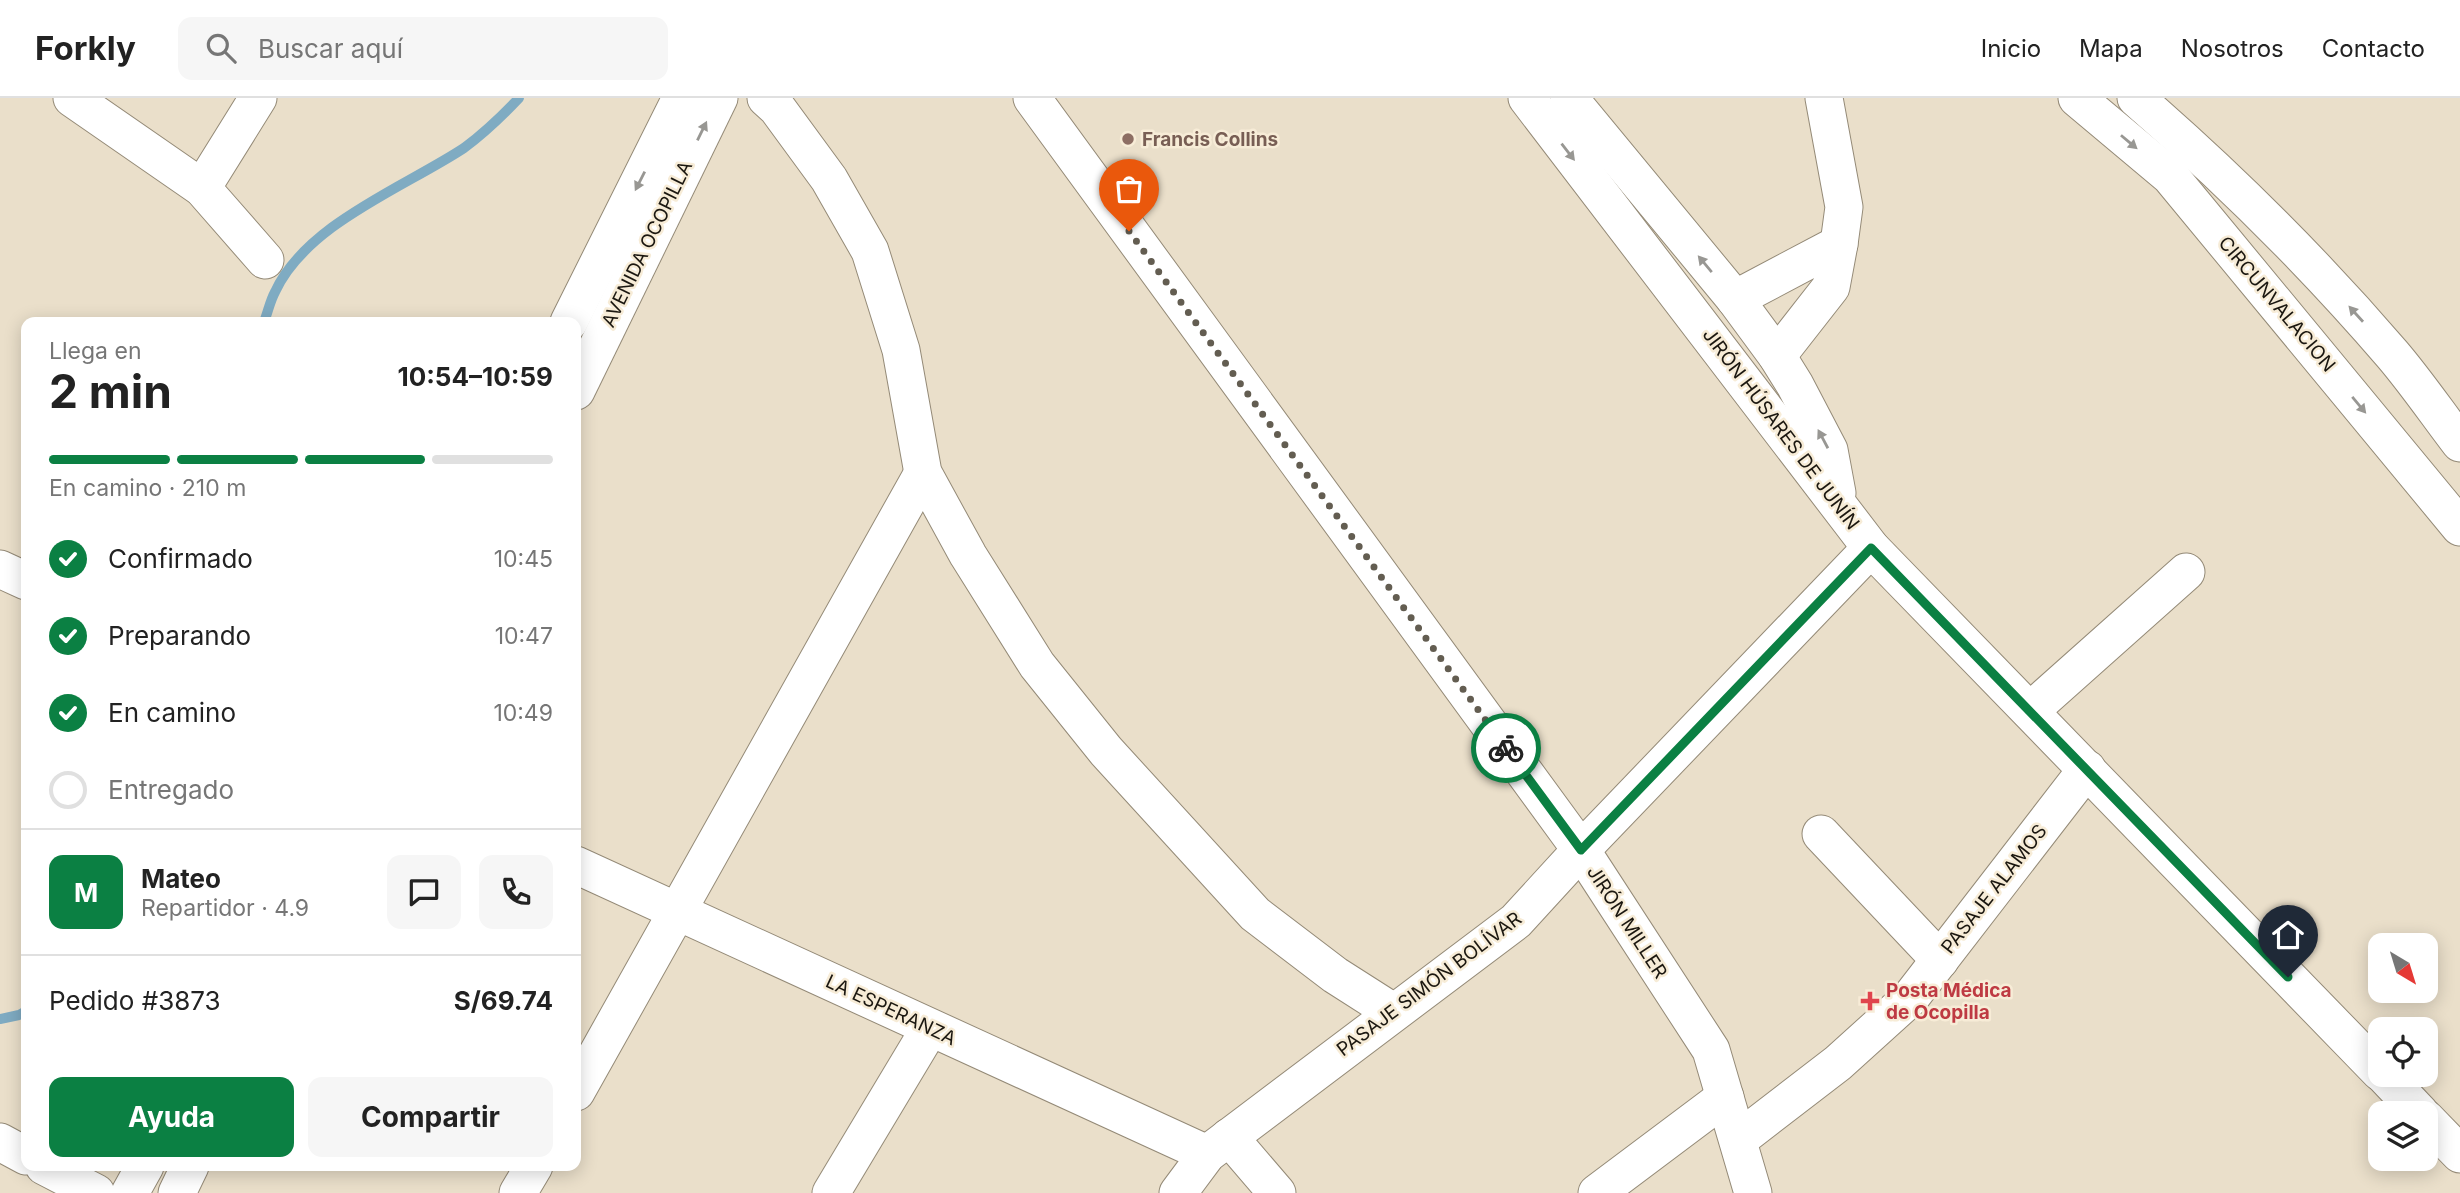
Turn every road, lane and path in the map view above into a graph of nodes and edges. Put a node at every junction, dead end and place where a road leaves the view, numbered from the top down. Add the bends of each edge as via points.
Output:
1 (72, 98) edge
2 (258, 98) edge
3 (681, 98) edge
4 (719, 98) edge
5 (766, 98) edge
6 (1032, 98) edge
7 (1527, 98) edge
8 (1569, 98) edge
9 (1824, 98) edge
10 (2077, 98) edge
11 (2136, 98) edge
12 (202, 188) junction
13 (1839, 244) junction
14 (265, 260) dead end
15 (1735, 299) junction
16 (572, 317) edge
17 (1777, 356) junction
18 (581, 381) edge
19 (2460, 443) edge
20 (923, 473) junction
21 (1840, 504) junction
22 (2460, 527) edge
23 (1871, 548) junction
24 (0, 569) edge
25 (2186, 572) dead end
26 (21, 579) edge
27 (2030, 711) junction
28 (2087, 769) junction
29 (1821, 834) dead end
30 (1581, 850) junction
31 (581, 867) edge
32 (677, 913) junction
33 (1940, 960) junction
34 (1393, 1012) junction
35 (930, 1028) junction
36 (2368, 1060) edge
37 (581, 1083) edge
38 (2395, 1087) edge
39 (1725, 1097) junction
40 (2408, 1101) edge
41 (2438, 1131) edge
42 (1738, 1140) junction
43 (0, 1142) edge
44 (1218, 1146) junction
45 (21, 1153) edge
46 (2460, 1154) edge
47 (54, 1171) edge
48 (142, 1171) edge
49 (188, 1171) edge
50 (531, 1171) edge
51 (96, 1193) edge
52 (130, 1193) edge
53 (177, 1193) edge
54 (518, 1193) edge
55 (831, 1193) edge
56 (1178, 1193) edge
57 (1277, 1193) edge
58 (1597, 1193) edge
59 (1754, 1193) edge

1 - 12 street
2 - 12 street
3 -> 16 street, AVENIDA OCOPILLA
18 -> 4 street, AVENIDA OCOPILLA
5 - 20 street via 829,178 870,251 901,350
6 - 30 street, JIRÓN MILLER
7 -> 21 street, JIRÓN HÚSARES DE JUNÍN
15 -> 8 street
9 - 13 street via 1844,207
10 -> 22 street, CIRCUNVALACION via 2171,176
19 -> 11 street via 2393,356 2314,267
12 - 14 street
13 - 15 street
13 - 17 street via 1831,287
15 - 17 street
21 -> 17 street via 1829,450
20 - 32 street
20 - 34 street via 1037,665 1106,751 1255,914
21 - 23 street, JIRÓN HÚSARES DE JUNÍN
23 - 27 street, JIRÓN HÚSARES DE JUNÍN
23 - 30 street, PASAJE SIMÓN BOLÍVAR
24 - 26 street
25 - 27 street
27 - 28 street, JIRÓN HÚSARES DE JUNÍN
28 - 33 street, PASAJE ALAMOS
28 - 36 street, JIRÓN HÚSARES DE JUNÍN
29 - 33 street
30 - 34 street, PASAJE SIMÓN BOLÍVAR via 1516,921
30 - 39 street, JIRÓN MILLER via 1711,1049
31 - 32 street, LA ESPERANZA
32 - 35 street, LA ESPERANZA
32 - 37 street
33 - 42 street, PASAJE ALAMOS via 1912,997 1838,1063
34 - 44 street, PASAJE SIMÓN BOLÍVAR
35 - 44 street, LA ESPERANZA
35 - 55 street
38 - 40 street, JIRÓN HÚSARES DE JUNÍN
39 - 42 street, JIRÓN MILLER
39 - 58 street
41 - 46 street
42 - 59 street, JIRÓN MILLER
43 - 45 street
44 - 56 street, PASAJE SIMÓN BOLÍVAR
44 - 57 street
47 - 51 street
48 - 52 street
49 - 53 street
50 - 54 street

